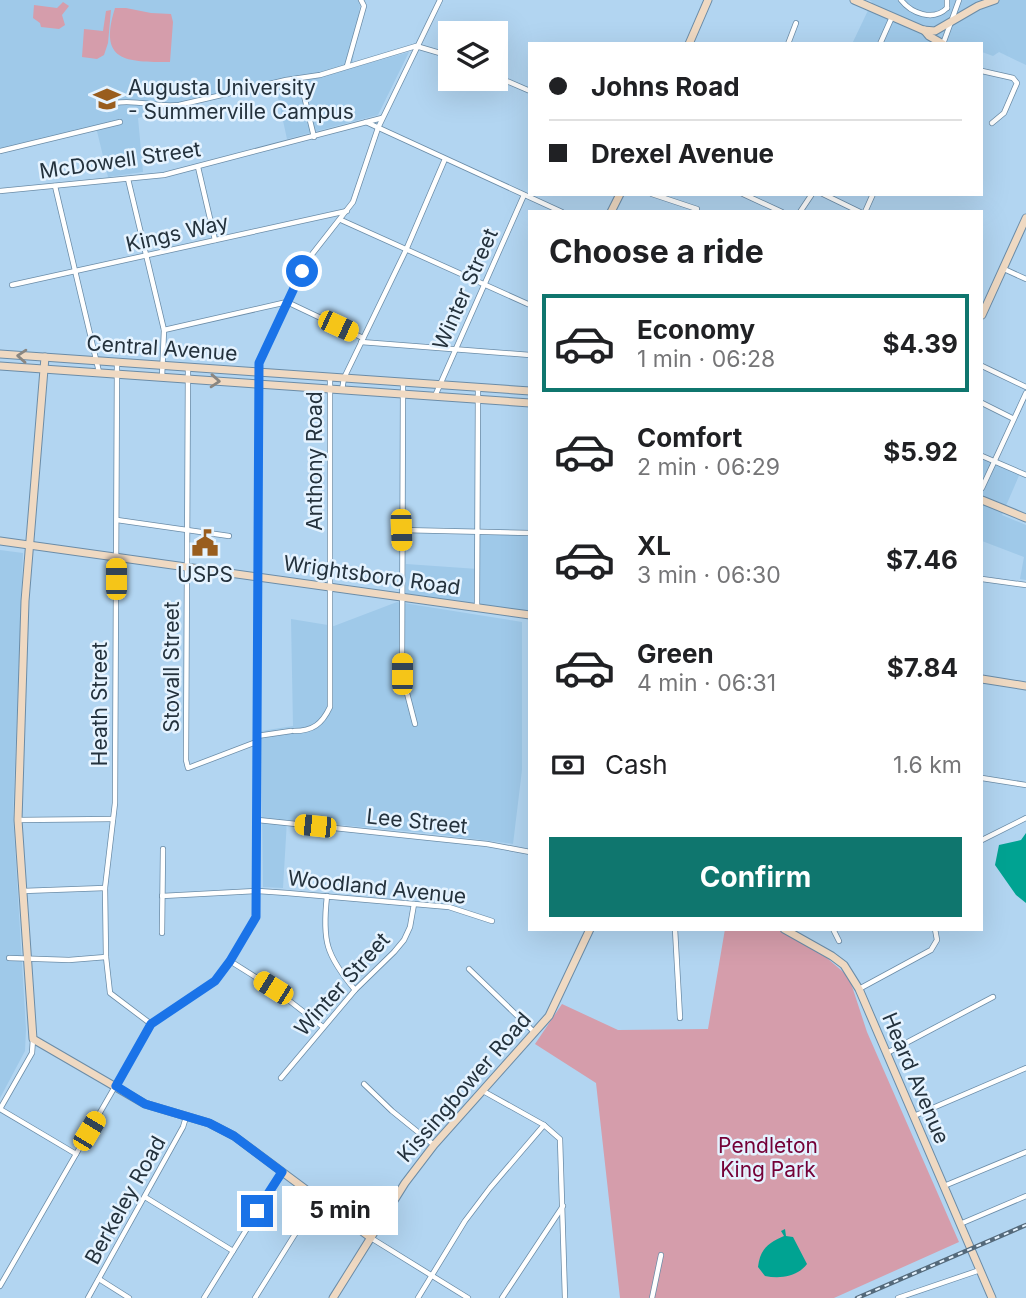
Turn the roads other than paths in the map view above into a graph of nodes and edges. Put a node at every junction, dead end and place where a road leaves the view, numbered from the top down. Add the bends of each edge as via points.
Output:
1 (361, 0) edge
2 (440, 0) edge
3 (708, 0) edge
4 (854, 0) edge
5 (901, 0) edge
6 (947, 0) edge
7 (959, 0) edge
8 (995, 0) edge
9 (947, 8) junction
10 (953, 14) junction
11 (892, 17) junction
12 (950, 22) junction
13 (796, 23) dead end
14 (923, 30) junction
15 (689, 42) edge
16 (789, 42) edge
17 (881, 42) edge
18 (940, 42) edge
19 (944, 42) edge
20 (416, 46) junction
21 (438, 52) edge
22 (347, 66) junction
23 (983, 71) edge
24 (300, 79) junction
25 (508, 82) edge
26 (528, 90) edge
27 (115, 103) dead end
28 (383, 117) junction
29 (120, 122) dead end
30 (366, 122) junction
31 (992, 122) dead end
32 (378, 128) junction
33 (314, 137) junction
34 (0, 150) edge
35 (445, 159) junction
36 (198, 167) junction
37 (128, 179) junction
38 (55, 186) junction
39 (0, 191) edge
40 (524, 195) junction
41 (660, 196) edge
42 (747, 196) edge
43 (827, 196) edge
44 (697, 209) dead end
45 (558, 210) edge
46 (778, 210) edge
47 (856, 210) edge
48 (348, 211) junction
49 (1026, 218) edge
50 (341, 220) junction
51 (215, 240) junction
52 (405, 250) junction
53 (146, 257) junction
54 (1004, 269) junction
55 (75, 271) junction
56 (1026, 279) edge
57 (485, 284) junction
58 (12, 285) dead end
59 (287, 302) junction
60 (528, 304) edge
61 (983, 313) edge
62 (164, 330) junction
63 (362, 340) junction
64 (455, 350) junction
65 (0, 355) edge
66 (528, 355) edge
67 (45, 358) junction
68 (95, 359) junction
69 (117, 362) junction
70 (163, 364) junction
71 (0, 366) edge
72 (188, 366) junction
73 (983, 366) edge
74 (44, 369) junction
75 (99, 373) junction
76 (259, 373) junction
77 (117, 374) junction
78 (162, 377) junction
79 (330, 377) junction
80 (344, 378) junction
81 (188, 379) junction
82 (259, 383) junction
83 (402, 383) junction
84 (439, 385) junction
85 (1026, 387) edge
86 (478, 388) junction
87 (528, 388) edge
88 (330, 390) junction
89 (342, 390) junction
90 (1026, 393) edge
91 (402, 394) junction
92 (434, 396) junction
93 (478, 400) junction
94 (528, 403) edge
95 (983, 404) edge
96 (1012, 418) junction
97 (983, 456) edge
98 (994, 461) junction
99 (1026, 475) edge
100 (983, 486) edge
101 (983, 500) edge
102 (1026, 518) edge
103 (117, 520) junction
104 (401, 530) junction
105 (188, 531) junction
106 (476, 531) junction
107 (528, 533) edge
108 (229, 536) dead end
109 (0, 541) edge
110 (29, 545) junction
111 (116, 557) junction
112 (187, 567) junction
113 (259, 577) junction
114 (983, 579) edge
115 (1026, 585) edge
116 (330, 587) junction
117 (402, 597) junction
118 (477, 607) junction
119 (528, 615) edge
120 (983, 680) edge
121 (1026, 686) edge
122 (415, 723) dead end
123 (256, 739) junction
124 (983, 778) edge
125 (1026, 785) edge
126 (1026, 818) edge
127 (113, 819) junction
128 (18, 820) junction
129 (258, 820) junction
130 (983, 840) edge
131 (163, 849) dead end
132 (528, 852) edge
133 (105, 888) junction
134 (23, 891) junction
135 (258, 891) junction
136 (162, 896) junction
137 (327, 896) junction
138 (414, 904) junction
139 (492, 921) dead end
140 (589, 931) edge
141 (676, 931) edge
142 (788, 931) edge
143 (835, 931) edge
144 (935, 931) edge
145 (162, 933) dead end
146 (839, 942) dead end
147 (106, 957) junction
148 (9, 958) dead end
149 (27, 959) junction
150 (230, 961) junction
151 (469, 969) dead end
152 (355, 989) junction
153 (859, 989) junction
154 (993, 996) dead end
155 (680, 1018) dead end
156 (151, 1024) junction
157 (323, 1027) junction
158 (535, 1033) junction
159 (33, 1039) junction
160 (887, 1053) junction
161 (1026, 1068) edge
162 (281, 1078) dead end
163 (364, 1084) dead end
164 (116, 1086) junction
165 (483, 1091) junction
166 (0, 1110) edge
167 (186, 1116) junction
168 (914, 1116) junction
169 (544, 1125) junction
170 (434, 1145) junction
171 (1026, 1152) edge
172 (76, 1154) junction
173 (282, 1172) junction
174 (944, 1186) junction
175 (1026, 1196) edge
176 (145, 1197) junction
177 (317, 1198) junction
178 (564, 1205) junction
179 (960, 1224) junction
180 (371, 1238) junction
181 (233, 1251) junction
182 (661, 1255) dead end
183 (980, 1270) junction
184 (431, 1276) junction
185 (99, 1279) junction
186 (0, 1286) edge
187 (88, 1298) edge
188 (129, 1298) edge
189 (204, 1298) edge
190 (255, 1298) edge
191 (333, 1298) edge
192 (418, 1298) edge
193 (468, 1298) edge
194 (502, 1298) edge
195 (565, 1298) edge
196 (652, 1298) edge
197 (898, 1298) edge
198 (992, 1298) edge

1 - 22 street via 364,6
2 - 20 street
3 - 15 street
4 - 11 street
5 - 9 street via 911,11 922,14 934,15
6 - 9 street
7 - 10 street
8 - 12 street
9 - 10 street
10 - 12 street
11 - 14 street
11 - 17 street
12 - 14 street via 935,31
12 - 19 street
13 - 16 street
14 - 18 street
20 - 21 street
20 - 22 street
20 - 28 street
22 - 24 street
23 - 31 street via 1017,83 1004,113
24 - 27 street via 167,106 136,100
24 - 33 street
25 - 26 street
28 - 30 street, McDowell Street
28 - 32 street
29 - 34 street
30 - 32 street
30 - 33 street, McDowell Street
32 - 35 street
32 - 48 street
33 - 36 street, McDowell Street
35 - 40 street
35 - 52 street, Anthony Road
36 - 37 street, McDowell Street
36 - 51 street
37 - 38 street, McDowell Street
37 - 53 street
38 - 39 street, McDowell Street
38 - 55 street
40 - 45 street
40 - 57 street, Winter Street
41 - 44 street
42 - 46 street
43 - 47 street
48 - 50 street
48 - 51 street, Kings Way
49 - 54 street
50 - 52 street
50 - 59 street via 306,262
51 - 53 street, Kings Way
52 - 57 street
52 - 63 street, Anthony Road
53 - 55 street, Kings Way
53 - 62 street
54 - 56 street
54 - 61 street
55 - 58 street, Kings Way
55 - 68 street
57 - 60 street
57 - 64 street, Winter Street
59 - 62 street
59 - 63 street
59 - 76 street via 262,352
62 - 70 street
63 - 64 street
63 - 80 street, Anthony Road
64 - 66 street
64 - 84 street, Winter Street
67 -> 65 street, Central Avenue
67 - 68 street, Central Avenue
67 - 74 street
68 - 69 street, Central Avenue
68 - 75 street
69 - 70 street, Central Avenue
69 - 77 street, Heath Street
70 - 72 street, Central Avenue
70 - 78 street
71 - 74 street, Central Avenue
72 - 76 street, Central Avenue
72 - 81 street, Stovall Street
73 - 85 street
74 - 75 street, Central Avenue
74 - 110 street
75 - 77 street, Central Avenue
76 - 79 street, Central Avenue
76 - 82 street
77 - 78 street, Central Avenue
77 - 103 street, Heath Street
78 - 81 street, Central Avenue
79 - 80 street, Central Avenue
79 - 88 street, Anthony Road
80 - 83 street, Central Avenue
80 - 89 street, Anthony Road
81 -> 82 street, Central Avenue
81 - 105 street, Stovall Street
82 - 88 street, Central Avenue
82 - 113 street
83 - 84 street, Central Avenue
83 - 91 street
84 - 86 street, Central Avenue
84 - 92 street, Winter Street
86 - 87 street, Central Avenue
86 - 93 street
88 - 89 street, Central Avenue
88 - 116 street, Anthony Road
89 - 91 street, Central Avenue
90 - 96 street
91 - 92 street, Central Avenue
91 - 104 street
92 - 93 street, Central Avenue
93 - 94 street, Central Avenue
93 - 106 street
95 - 96 street
96 - 98 street
97 - 98 street
98 - 99 street
98 - 100 street
101 - 102 street
103 - 105 street
103 - 111 street, Heath Street
104 - 106 street
104 - 117 street
105 - 108 street
105 - 112 street, Stovall Street
106 - 107 street
106 - 118 street
109 - 110 street, Wrightsboro Road
110 - 111 street, Wrightsboro Road
110 - 128 street
111 - 112 street, Wrightsboro Road
111 - 127 street, Heath Street
112 - 113 street, Wrightsboro Road
112 - 123 street, Stovall Street via 188,768
113 - 116 street, Wrightsboro Road
113 - 123 street
114 - 115 street
116 - 117 street, Wrightsboro Road
116 - 123 street, Anthony Road via 330,707 326,717 313,729 260,734
117 - 118 street, Wrightsboro Road
117 - 122 street via 403,678
118 - 119 street, Wrightsboro Road
120 - 121 street
123 - 129 street
124 - 125 street
126 - 130 street
127 - 128 street
127 - 133 street, Heath Street
128 - 134 street
129 - 132 street, Lee Street
129 - 135 street
131 - 136 street
133 - 134 street
133 - 147 street, Heath Street
134 - 149 street
135 - 136 street, Woodland Avenue
135 - 137 street, Woodland Avenue
135 - 150 street via 256,917
136 - 145 street
137 - 138 street, Woodland Avenue
137 - 152 street via 324,924 328,949
138 - 139 street, Woodland Avenue via 449,906
138 - 152 street, Winter Street via 404,940
140 - 158 street, Kissingbower Road via 549,1016
141 - 155 street
142 - 153 street, Heard Avenue via 844,965
143 - 146 street
144 - 153 street via 936,945 931,950
147 - 149 street
147 - 156 street, Heath Street via 110,993
148 - 149 street
149 - 159 street
150 - 156 street via 215,981
150 - 157 street
151 - 158 street
152 - 157 street, Winter Street
153 - 160 street, Heard Avenue
154 - 160 street
156 - 164 street
157 - 162 street, Winter Street
158 - 165 street, Kissingbower Road
159 - 164 street
159 - 166 street via 32,1053
160 - 168 street, Heard Avenue
161 - 168 street
163 - 170 street
164 - 167 street via 145,1104
164 - 172 street
165 - 169 street
165 - 170 street, Kissingbower Road
166 - 172 street
167 - 173 street via 234,1136
167 - 176 street, Berkeley Road
168 - 174 street, Heard Avenue
169 - 178 street via 560,1139
169 - 184 street via 465,1221
170 - 180 street, Kissingbower Road
171 - 174 street
172 - 186 street
173 - 177 street
173 - 181 street
174 - 179 street, Heard Avenue
175 - 179 street
176 - 181 street
176 - 185 street, Berkeley Road
177 - 180 street
177 - 190 street
178 - 194 street
178 - 195 street
179 - 183 street, Heard Avenue
180 - 184 street
180 - 191 street, Kissingbower Road
181 - 189 street
182 - 196 street
183 - 197 street
183 - 198 street, Heard Avenue
184 - 192 street
184 - 193 street
185 - 187 street, Berkeley Road
185 - 188 street

